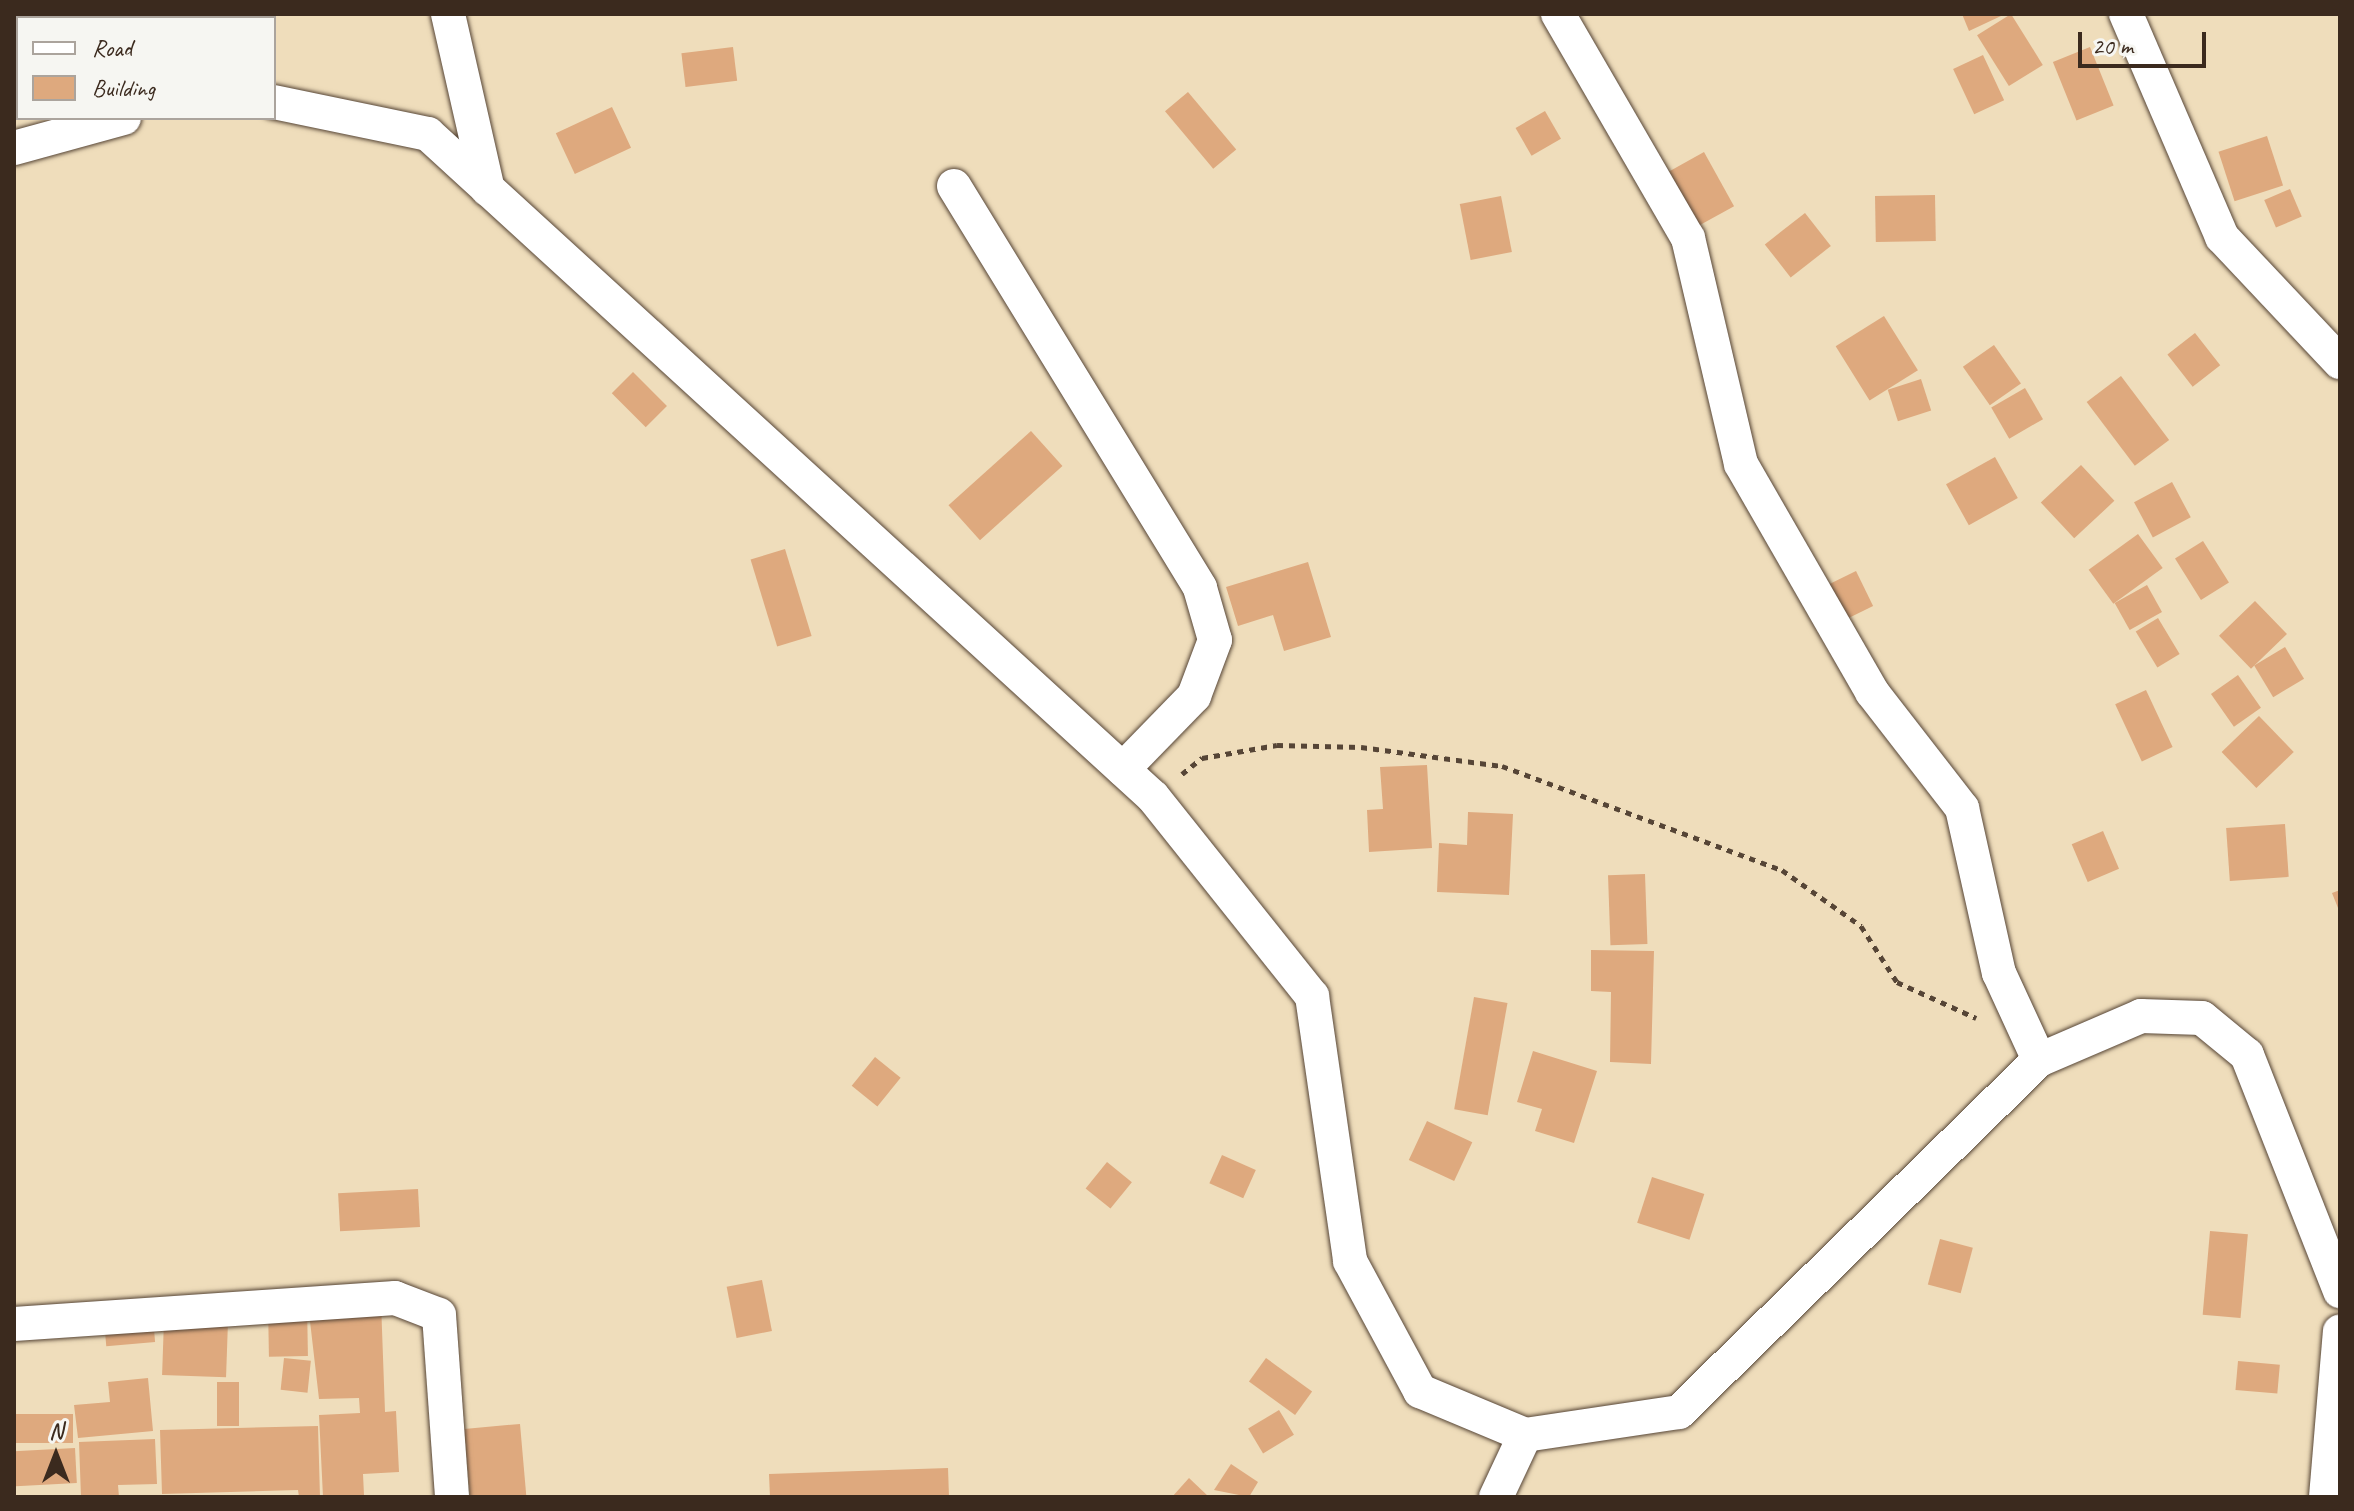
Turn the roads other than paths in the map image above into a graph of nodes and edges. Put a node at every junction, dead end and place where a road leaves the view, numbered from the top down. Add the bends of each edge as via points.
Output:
1 (448, 14) edge
2 (1558, 14) edge
3 (2126, 14) edge
4 (276, 102) edge
5 (117, 120) edge
6 (14, 148) edge
7 (954, 186) dead end
8 (488, 190) junction
9 (2340, 362) edge
10 (1123, 769) junction
11 (2039, 1060) junction
12 (2340, 1291) edge
13 (14, 1324) edge
14 (2340, 1332) edge
15 (1525, 1435) junction
16 (452, 1497) edge
17 (1496, 1497) edge
18 (2326, 1497) edge

1 - 8 street
2 - 11 street via 1688,238 1741,464 1872,692 1962,808 1999,973
3 - 9 street via 2222,237
4 - 8 street via 428,134
5 - 6 street
7 - 10 street via 1200,588 1215,640 1194,696
8 - 10 street
10 - 15 street via 1153,797 1312,996 1350,1261 1420,1391
11 - 12 street via 2141,1016 2202,1018 2247,1055
11 - 15 street via 1679,1412
13 - 16 street via 395,1298 424,1309 439,1315 446,1361
14 - 18 street
15 - 17 street

